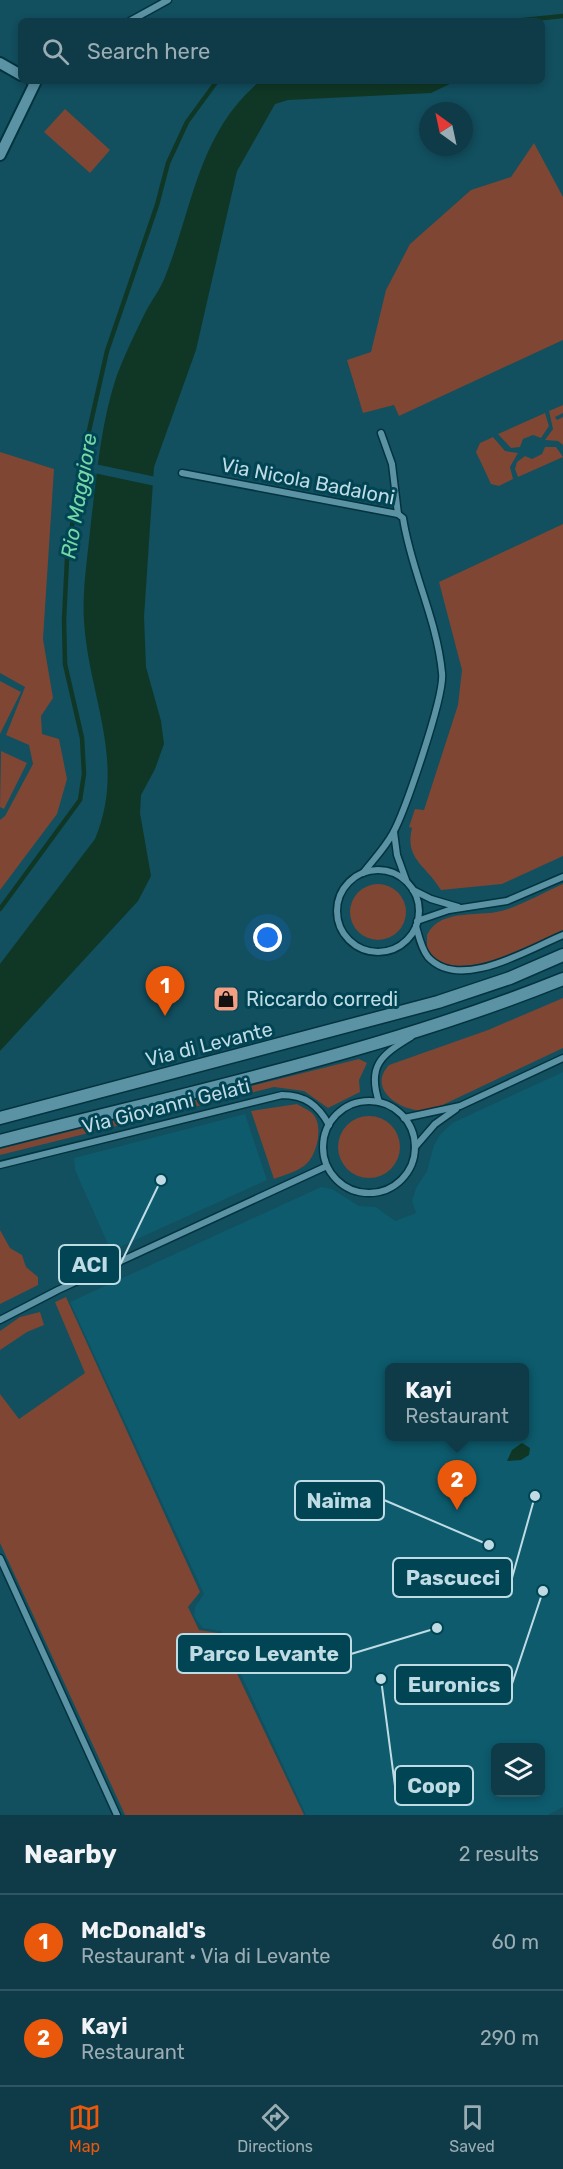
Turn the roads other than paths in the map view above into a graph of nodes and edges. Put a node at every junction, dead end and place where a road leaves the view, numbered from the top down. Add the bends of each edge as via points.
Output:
1 (168, 0) edge
2 (135, 18) edge
3 (0, 63) edge
4 (18, 73) edge
5 (33, 84) edge
6 (0, 155) edge
7 (381, 432) dead end
8 (182, 473) dead end
9 (398, 514) junction
10 (394, 832) junction
11 (363, 873) junction
12 (563, 877) edge
13 (410, 887) junction
14 (461, 908) junction
15 (416, 924) junction
16 (563, 934) edge
17 (563, 955) edge
18 (563, 979) edge
19 (423, 1030) junction
20 (563, 1058) edge
21 (379, 1102) junction
22 (460, 1107) junction
23 (0, 1118) edge
24 (404, 1118) junction
25 (329, 1125) junction
26 (0, 1141) edge
27 (415, 1147) junction
28 (0, 1165) edge
29 (327, 1166) junction
30 (0, 1320) edge
31 (0, 1558) edge
32 (117, 1815) edge

1 - 2 street
3 - 4 street
5 - 6 street
7 - 9 street via 392,464
8 - 9 street, Via Nicola Badaloni
9 - 10 street, Via Nicola Badaloni via 403,518 437,639 443,676 438,707
10 - 11 street
10 - 13 street via 397,855
11 - 13 street via 384,871
11 - 15 street via 345,886 337,906 339,927 349,941 369,952 386,951 402,944
12 - 14 street via 507,902
13 - 14 street via 431,899
13 - 15 street via 418,903
14 - 15 street
15 - 16 street via 420,943 429,958 451,969 470,971
17 - 23 main road, Via di Levante via 510,978 427,1005
18 - 19 main road
19 - 21 street via 393,1048 378,1064 373,1081
19 - 26 main road
20 - 22 street
21 - 24 street
21 - 25 street via 349,1106
22 - 24 street
22 - 27 street via 435,1124
24 - 27 street
25 - 28 street, Via Giovanni Gelati via 313,1103 298,1096 282,1095
25 - 29 street via 323,1149
27 - 29 street via 412,1164 402,1179 380,1192 363,1193 347,1188
29 - 30 street
31 - 32 street

